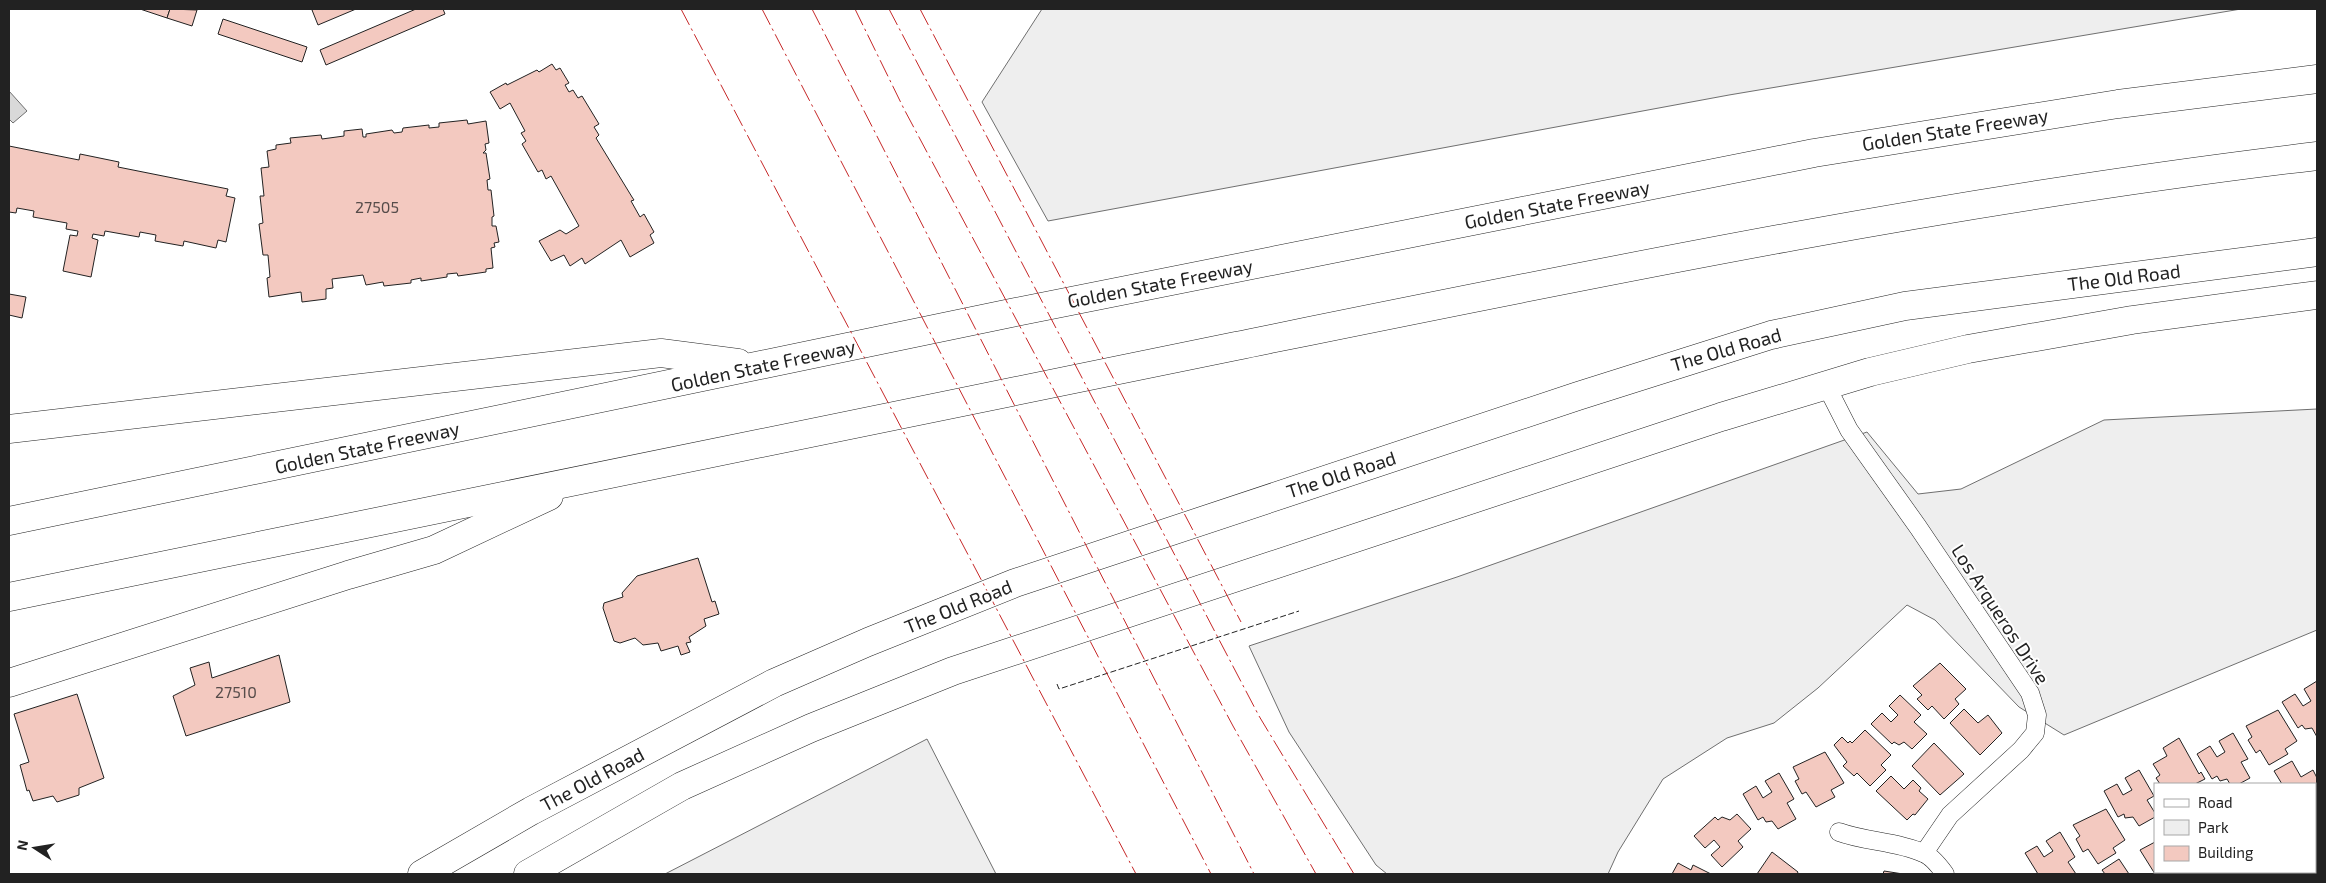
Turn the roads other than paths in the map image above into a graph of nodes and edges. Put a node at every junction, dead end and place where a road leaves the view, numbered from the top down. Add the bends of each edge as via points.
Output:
1 (2317, 79) edge
2 (2317, 156) edge
3 (2317, 252) edge
4 (2317, 295) edge
5 (759, 366) junction
6 (1826, 385) junction
7 (9, 428) edge
8 (589, 477) junction
9 (9, 521) edge
10 (9, 597) edge
11 (9, 683) edge
12 (1839, 832) dead end
13 (1924, 853) junction
14 (422, 874) edge
15 (528, 874) edge
16 (1945, 874) edge

1 - 5 main road, Golden State Freeway via 2118,104 1814,153
2 - 8 main road via 2099,185 1815,231
3 - 14 main road, The Old Road via 1905,306 1771,335 1568,399 1015,582 868,642 774,683 539,807
4 - 6 main road via 2049,334 1968,349
5 - 7 main road via 661,353
5 - 9 main road, Golden State Freeway
6 - 13 street, Los Arqueros Drive via 1849,430 2030,693 2037,715 2035,733 2026,744 1950,815
6 - 15 main road via 952,671 810,728 682,786
8 - 10 main road
8 - 11 main road via 434,550
12 - 13 street via 1859,840
13 - 16 street

